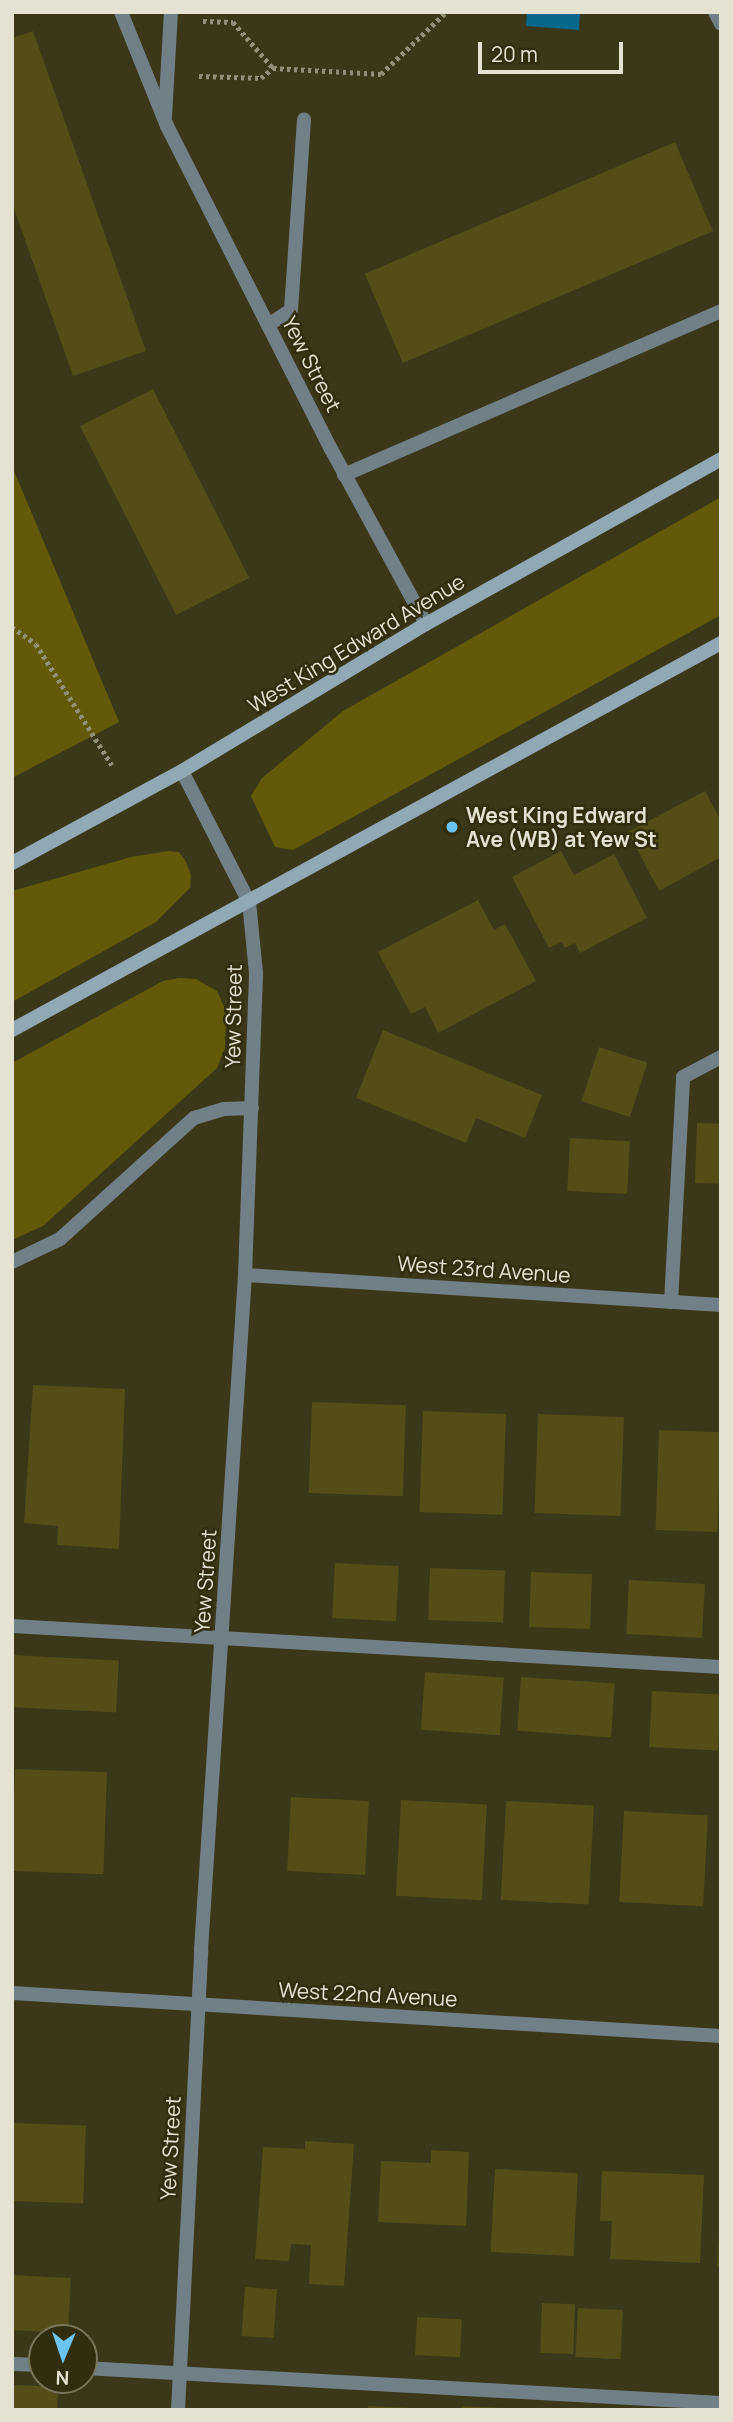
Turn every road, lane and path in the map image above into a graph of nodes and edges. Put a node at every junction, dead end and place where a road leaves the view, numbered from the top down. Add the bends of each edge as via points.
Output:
1 (121, 12) edge
2 (446, 12) edge
3 (716, 12) edge
4 (171, 15) edge
5 (721, 24) edge
6 (273, 68) junction
7 (167, 75) junction
8 (304, 119) dead end
9 (165, 121) junction
10 (721, 311) edge
11 (268, 325) junction
12 (721, 459) edge
13 (344, 475) junction
14 (426, 624) junction
15 (12, 626) edge
16 (721, 643) edge
17 (112, 765) dead end
18 (183, 771) junction
19 (12, 863) edge
20 (249, 902) junction
21 (12, 1031) edge
22 (721, 1057) edge
23 (252, 1108) junction
24 (12, 1262) edge
25 (245, 1275) junction
26 (671, 1302) junction
27 (721, 1305) edge
28 (12, 1626) edge
29 (222, 1638) junction
30 (721, 1667) edge
31 (12, 1993) edge
32 (198, 2004) junction
33 (721, 2036) edge
34 (98, 2368) edge
35 (181, 2371) junction
36 (721, 2403) edge
37 (178, 2410) edge

1 - 9 street, Yew Street
2 - 6 path via 381,74
3 - 5 street
4 - 6 path via 233,22
4 - 7 street
6 - 7 path via 261,78
7 - 9 street
8 - 11 street via 290,310
9 - 11 street, Yew Street
10 - 13 street
11 - 13 street, Yew Street
12 - 14 main road, West King Edward Avenue
13 - 14 street, Yew Street
14 - 18 main road, West King Edward Avenue
15 - 17 path via 36,644
16 - 20 main road
18 - 19 main road, West King Edward Avenue
18 - 20 street, Yew Street
20 - 21 main road
20 - 23 street, Yew Street via 256,957
22 - 26 street via 683,1077
23 - 24 street via 224,1108 194,1118 60,1239
23 - 25 street, Yew Street
25 - 26 street, West 23rd Avenue
25 - 29 street, Yew Street
26 - 27 street, West 23rd Avenue
28 - 29 street
29 - 30 street
29 - 32 street, Yew Street
31 - 32 street, West 22nd Avenue
32 - 33 street, West 22nd Avenue
32 - 35 street, Yew Street
34 - 35 street
35 - 36 street
35 - 37 street, Yew Street

